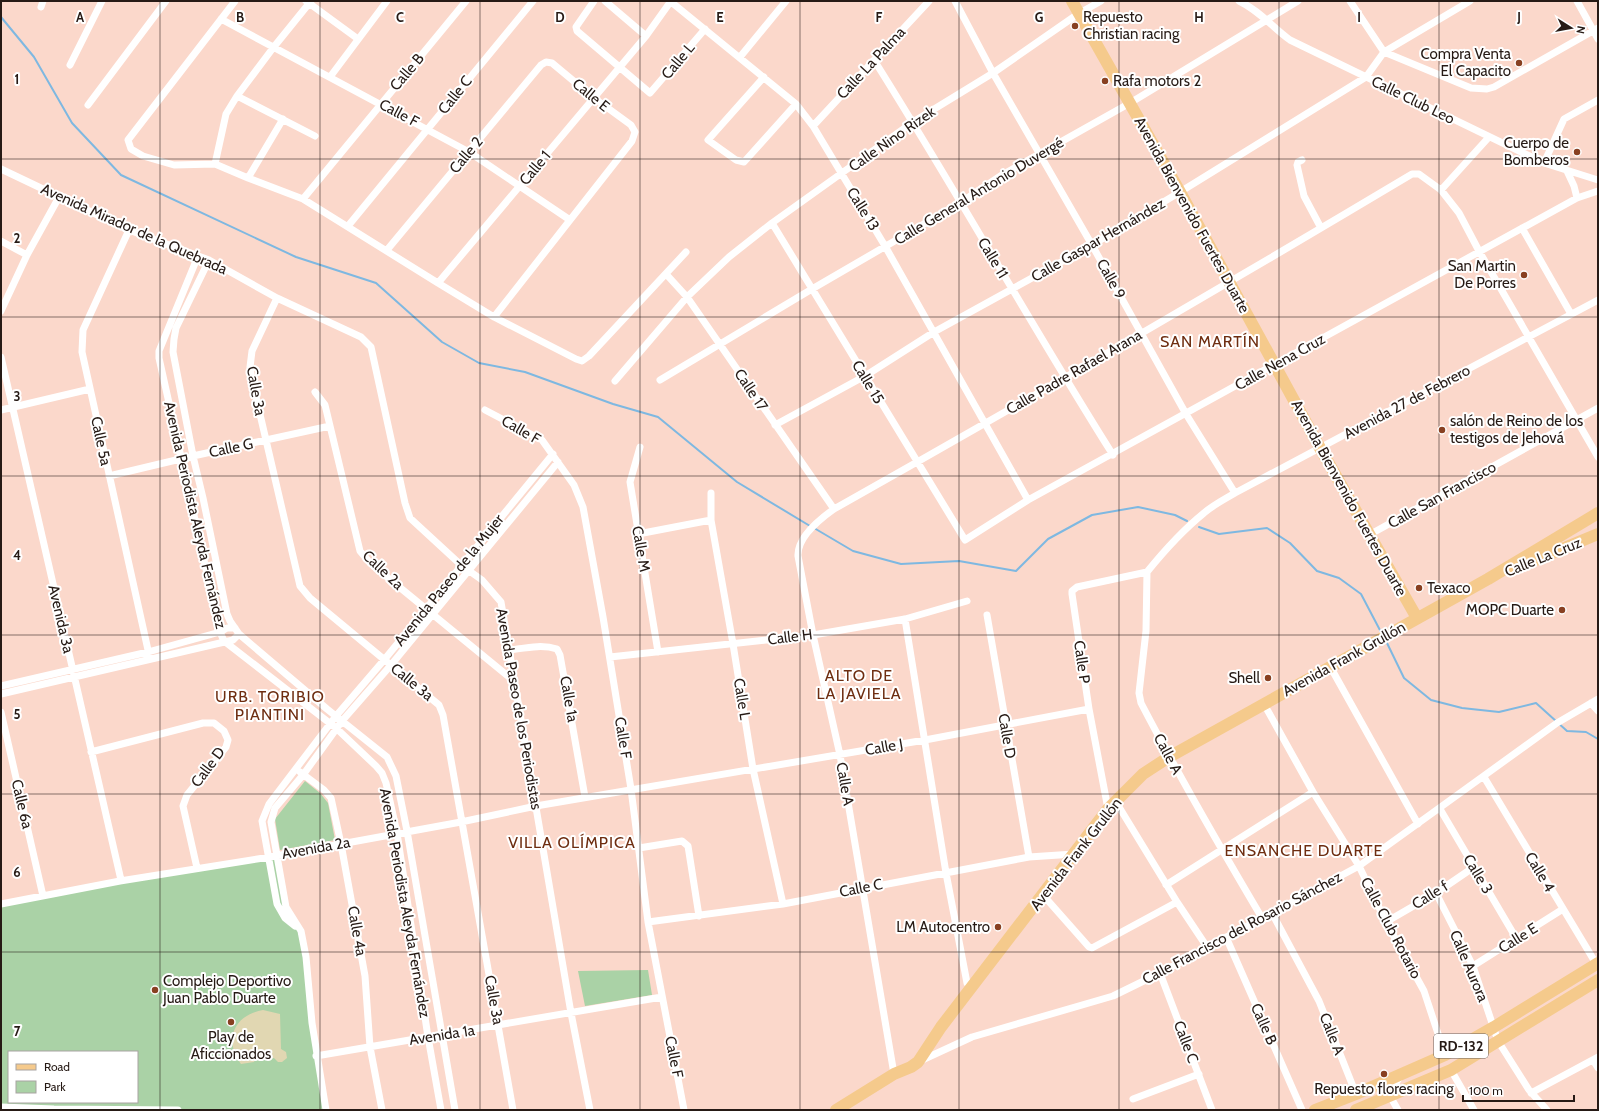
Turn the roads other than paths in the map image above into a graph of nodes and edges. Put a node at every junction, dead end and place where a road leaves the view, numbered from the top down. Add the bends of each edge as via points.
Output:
1 (102, 1) edge
2 (166, 1) edge
3 (235, 1) edge
4 (387, 1) edge
5 (466, 1) edge
6 (533, 1) edge
7 (594, 1) edge
8 (605, 1) edge
9 (670, 1) edge
10 (786, 1) edge
11 (929, 1) edge
12 (955, 1) edge
13 (1072, 1) edge
14 (1101, 1) edge
15 (1239, 1) edge
16 (1298, 1) edge
17 (1350, 1) edge
18 (1470, 1) edge
19 (1577, 1) edge
20 (309, 2) edge
21 (1461, 3) edge
22 (1078, 14) junction
23 (221, 19) junction
24 (1267, 20) junction
25 (705, 28) junction
26 (1596, 29) edge
27 (646, 36) junction
28 (358, 39) junction
29 (1598, 39) edge
30 (273, 48) junction
31 (1384, 52) junction
32 (740, 57) junction
33 (874, 60) junction
34 (546, 62) joint
35 (70, 65) dead end
36 (620, 68) junction
37 (993, 73) junction
38 (330, 77) junction
39 (764, 77) junction
40 (1366, 77) junction
41 (237, 96) junction
42 (594, 98) junction
43 (1598, 100) edge
44 (381, 103) junction
45 (1130, 103) junction
46 (796, 104) junction
47 (88, 105) dead end
48 (283, 119) junction
49 (913, 122) junction
50 (813, 126) junction
51 (428, 129) junction
52 (315, 136) dead end
53 (1489, 137) junction
54 (469, 152) junction
55 (1040, 154) junction
56 (1302, 160) dead end
57 (1544, 163) junction
58 (215, 164) junction
59 (1, 169) edge
60 (1567, 171) junction
61 (841, 174) junction
62 (248, 178) junction
63 (1598, 180) edge
64 (519, 186) junction
65 (1441, 190) junction
66 (1598, 191) edge
67 (1180, 192) junction
68 (59, 197) junction
69 (1576, 198) junction
70 (304, 199) junction
71 (960, 203) junction
72 (570, 220) junction
73 (772, 223) junction
74 (348, 226) junction
75 (1321, 228) junction
76 (1522, 228) junction
77 (129, 230) junction
78 (1, 241) edge
79 (1092, 245) junction
80 (885, 246) junction
81 (388, 250) junction
82 (1479, 251) junction
83 (686, 252) dead end
84 (27, 255) junction
85 (198, 256) junction
86 (209, 260) junction
87 (666, 274) junction
88 (438, 283) junction
89 (1229, 283) junction
90 (812, 289) junction
91 (1012, 289) junction
92 (687, 297) junction
93 (277, 298) junction
94 (1598, 300) edge
95 (1, 311) edge
96 (1572, 314) junction
97 (494, 317) junction
98 (934, 332) junction
99 (1141, 334) junction
100 (1529, 336) junction
101 (720, 344) junction
102 (371, 347) joint
103 (1, 357) edge
104 (1275, 364) junction
105 (865, 376) junction
106 (1065, 378) junction
107 (660, 380) dead end
108 (614, 381) dead end
109 (90, 389) junction
110 (316, 392) dead end
111 (12, 407) junction
112 (1598, 408) edge
113 (1, 410) edge
114 (485, 410) dead end
115 (1186, 414) junction
116 (1577, 419) junction
117 (984, 423) junction
118 (775, 425) junction
119 (330, 426) junction
120 (266, 440) junction
121 (640, 448) dead end
122 (1320, 448) junction
123 (553, 454) junction
124 (1113, 455) junction
125 (193, 456) junction
126 (1598, 456) edge
127 (182, 459) junction
128 (558, 462) junction
129 (917, 462) junction
130 (109, 476) junction
131 (711, 493) dead end
132 (1235, 493) junction
133 (1028, 500) junction
134 (834, 509) junction
135 (1598, 513) edge
136 (711, 520) junction
137 (638, 534) junction
138 (1598, 534) edge
139 (1370, 535) junction
140 (965, 540) joint
141 (461, 565) junction
142 (468, 570) junction
143 (1147, 572) junction
144 (1488, 579) junction
145 (967, 601) dead end
146 (426, 608) junction
147 (433, 614) junction
148 (987, 615) dead end
149 (1417, 618) junction
150 (905, 619) junction
151 (237, 631) junction
152 (220, 632) junction
153 (813, 635) junction
154 (224, 641) junction
155 (733, 644) junction
156 (510, 650) junction
157 (658, 652) junction
158 (149, 656) junction
159 (610, 657) junction
160 (384, 660) junction
161 (391, 665) junction
162 (1331, 668) junction
163 (72, 669) junction
164 (74, 677) junction
165 (514, 681) junction
166 (1, 686) edge
167 (1, 694) edge
168 (1595, 701) edge
169 (1264, 704) junction
170 (1089, 709) junction
171 (1598, 710) edge
172 (1, 712) edge
173 (336, 716) junction
174 (342, 721) junction
175 (330, 723) junction
176 (1005, 725) junction
177 (336, 728) junction
178 (925, 740) junction
179 (91, 752) junction
180 (840, 755) junction
181 (1169, 757) junction
182 (296, 769) junction
183 (753, 769) junction
184 (303, 775) junction
185 (1484, 777) junction
186 (631, 789) junction
187 (1313, 792) junction
188 (585, 797) junction
189 (536, 806) junction
190 (1112, 806) junction
191 (1440, 809) junction
192 (461, 822) junction
193 (1418, 824) junction
194 (407, 831) junction
195 (397, 833) junction
196 (341, 844) junction
197 (639, 848) junction
198 (1221, 850) junction
199 (1074, 854) junction
200 (273, 856) junction
201 (1029, 857) junction
202 (1359, 866) junction
203 (197, 868) junction
204 (1474, 868) junction
205 (946, 873) junction
206 (121, 880) junction
207 (1166, 884) junction
208 (863, 888) junction
209 (1436, 893) junction
210 (1043, 895) junction
211 (43, 896) junction
212 (1177, 902) junction
213 (1, 904) edge
214 (782, 904) junction
215 (1563, 910) junction
216 (1272, 913) junction
217 (699, 916) junction
218 (1262, 918) junction
219 (648, 922) junction
220 (1386, 922) junction
221 (1226, 938) junction
222 (1516, 938) junction
223 (1207, 947) junction
224 (1597, 965) edge
225 (1473, 966) junction
226 (1160, 973) junction
227 (1598, 980) edge
228 (971, 989) junction
229 (662, 997) junction
230 (571, 1013) junction
231 (499, 1026) junction
232 (1494, 1027) junction
233 (442, 1035) junction
234 (428, 1037) junction
235 (1498, 1041) junction
236 (370, 1047) junction
237 (1445, 1054) junction
238 (316, 1056) junction
239 (1596, 1059) edge
240 (918, 1062) junction
241 (1598, 1068) edge
242 (1451, 1070) junction
243 (1405, 1072) junction
244 (894, 1074) junction
245 (1198, 1074) junction
246 (1531, 1093) junction
247 (1356, 1094) junction
248 (1390, 1096) junction
249 (1133, 1099) dead end
250 (1, 1107) edge
251 (54, 1110) edge
252 (178, 1110) edge
253 (326, 1110) edge
254 (382, 1110) edge
255 (442, 1110) edge
256 (455, 1110) edge
257 (513, 1110) edge
258 (590, 1110) edge
259 (684, 1110) edge
260 (836, 1110) edge
261 (1212, 1110) edge
262 (1302, 1110) edge
263 (1314, 1110) edge
264 (1356, 1110) edge
265 (1398, 1110) edge
266 (1474, 1110) edge
267 (1547, 1110) edge

1 - 35 street
2 - 47 street
3 - 23 street
4 - 28 street
5 - 44 street, Calle B
6 - 51 street, Calle C
7 - 36 street via 578,22 577,31
8 - 27 street
9 - 25 street, Calle 13
9 - 27 street, Calle 1
10 - 32 street
11 - 33 street, Calle La Palma
12 - 37 street, Calle 9
13 - 22 main road, Avenida Bienvenido Fuertes Duarte
14 - 22 street, Calle Nino Rizek
15 - 24 street, Calle Club Leo via 1253,8
16 - 24 street, Calle General Antonio Duvergé
17 - 31 street
18 - 21 street, Calle Gaspar Hernández
19 - 26 street
20 - 28 street
20 - 30 street
21 - 31 street, Calle Gaspar Hernández
22 - 37 street, Calle Nino Rizek
22 - 45 main road, Avenida Bienvenido Fuertes Duarte
23 - 30 street, Calle F
23 - 58 street via 128,140 130,149 143,156 174,165
24 - 40 street, Calle Club Leo via 1290,40
24 - 45 street, Calle General Antonio Duvergé
25 - 32 street, Calle 13
25 - 36 street, Calle L via 650,93
26 - 29 street
26 - 31 street via 1490,88 1471,88
27 - 36 street, Calle 1
28 - 38 street
30 - 38 street, Calle F
30 - 41 street
31 - 40 street, Calle Gaspar Hernández
32 - 39 street, Calle 13
33 - 49 street, Calle 11
33 - 50 street, Calle La Palma
34 - 42 street, Calle E via 552,63
34 - 54 street, Calle 2
36 - 42 street, Calle 1
37 - 49 street, Calle Nino Rizek
37 - 55 street, Calle 9
38 - 44 street, Calle F
39 - 46 street, Calle 13
39 - 46 street via 708,140 736,160 744,162
40 - 53 street, Calle Club Leo
40 - 67 street, Calle Gaspar Hernández
41 - 48 street
41 - 58 street via 226,114
42 - 64 street, Calle 1
42 - 72 street, Calle E via 635,132 632,141
43 - 57 street via 1564,119
44 - 51 street, Calle F
44 - 70 street, Calle B
45 - 55 street, Calle General Antonio Duvergé
45 - 67 main road, Avenida Bienvenido Fuertes Duarte
46 - 50 street, Calle 13
48 - 52 street
48 - 62 street
49 - 61 street, Calle Nino Rizek
49 - 71 street, Calle 11
50 - 61 street, Calle 13
51 - 54 street, Calle F
51 - 74 street, Calle C
53 - 57 street, Calle Club Leo
53 - 65 street
54 - 64 street, Calle F
54 - 81 street, Calle 2
55 - 71 street, Calle General Antonio Duvergé
55 - 79 street, Calle 9
56 - 75 street via 1297,165 1304,196
57 - 60 street, Calle Club Leo
58 - 62 street
59 - 68 street, Avenida Mirador de la Quebrada
60 - 63 street, Calle Club Leo
60 - 69 street
61 - 73 street, Calle Nino Rizek
61 - 80 street, Calle 13
62 - 70 street
64 - 72 street, Calle F
64 - 88 street, Calle 1
65 - 75 street, Calle Padre Rafael Arana via 1420,174 1412,174
65 - 82 street via 1459,213
66 - 69 street, Calle Nena Cruz
67 - 79 street, Calle Gaspar Hernández
67 - 89 main road, Avenida Bienvenido Fuertes Duarte
68 - 77 street, Avenida Mirador de la Quebrada
68 - 84 street
69 - 76 street, Calle Nena Cruz
70 - 74 street
71 - 80 street, Calle General Antonio Duvergé
71 - 91 street, Calle 11
72 - 97 street
73 - 90 street, Calle 15
73 - 92 street, Calle Nino Rizek via 729,257
74 - 81 street
75 - 89 street, Calle Padre Rafael Arana
76 - 82 street, Calle Nena Cruz
76 - 96 street
77 - 85 street, Avenida Mirador de la Quebrada
77 - 109 street, Calle 5a via 83,330 82,352
78 - 84 street
79 - 91 street, Calle Gaspar Hernández
79 - 99 street, Calle 9
80 - 90 street, Calle General Antonio Duvergé
80 - 98 street, Calle 13
81 - 88 street
82 - 100 street
82 - 104 street, Calle Nena Cruz
83 - 87 street
84 - 95 street
85 - 86 street, Avenida Mirador de la Quebrada
85 - 127 street, Avenida Periodista Aleyda Fernández via 159,351
86 - 93 street, Avenida Mirador de la Quebrada
86 - 125 street, Avenida Periodista Aleyda Fernández via 176,328 174,339 173,352
87 - 92 street, Calle 17
87 - 97 street via 582,361
88 - 97 street
89 - 99 street, Calle Padre Rafael Arana
89 - 104 main road, Avenida Bienvenido Fuertes Duarte
90 - 101 street, Calle General Antonio Duvergé
90 - 105 street, Calle 15
91 - 98 street, Calle Gaspar Hernández
91 - 106 street, Calle 11
92 - 101 street, Calle 17
92 - 108 street, Calle Nino Rizek
93 - 102 street, Avenida Mirador de la Quebrada via 361,337
93 - 120 street, Calle 3a via 252,351 250,367
94 - 96 street, Avenida 27 de Febrero
96 - 100 street, Avenida 27 de Febrero
98 - 105 street, Calle Gaspar Hernández
98 - 117 street, Calle 13
99 - 106 street, Calle Padre Rafael Arana
99 - 115 street, Calle 9
100 - 116 street
100 - 122 street, Avenida 27 de Febrero
101 - 107 street, Calle General Antonio Duvergé
101 - 118 street, Calle 17
102 - 141 street, Avenida Paseo de los Periodistas via 410,518
103 - 111 street, Avenida 3a
104 - 115 street, Calle Nena Cruz
104 - 122 main road, Avenida Bienvenido Fuertes Duarte
105 - 118 street, Calle Gaspar Hernández
105 - 129 street, Calle 15
106 - 117 street, Calle Padre Rafael Arana
106 - 124 street, Calle 11
109 - 111 street
109 - 130 street, Calle 5a
110 - 119 street, Calle 2a via 325,405
111 - 113 street
111 - 163 street, Avenida 3a
112 - 116 street, Calle San Francisco
114 - 123 street, Calle F via 542,440
115 - 124 street, Calle Nena Cruz
115 - 132 street, Calle 9
116 - 126 street
116 - 139 street, Calle San Francisco
117 - 129 street, Calle Padre Rafael Arana
117 - 133 street, Calle 13
118 - 134 street, Calle 17
119 - 120 street, Calle G
119 - 146 street, Calle 2a via 360,551 370,563
120 - 125 street, Calle G
120 - 160 street, Calle 3a via 300,586 310,598
121 - 137 street, Calle M via 630,482
122 - 132 street, Avenida 27 de Febrero
122 - 139 main road, Avenida Bienvenido Fuertes Duarte
123 - 128 street, Calle F
123 - 141 street, Avenida Paseo de la Mujer
124 - 133 street, Calle Nena Cruz
125 - 127 street, Calle G
125 - 151 street, Avenida Periodista Aleyda Fernández via 227,614
127 - 130 street, Calle G
127 - 152 street, Avenida Periodista Aleyda Fernández
128 - 142 street, Avenida Paseo de la Mujer
128 - 159 street, Calle F via 574,485 583,507
129 - 134 street, Calle Padre Rafael Arana
129 - 140 street, Calle 15
130 - 158 street, Calle 5a
131 - 136 street, Calle L
132 - 143 street, Avenida 27 de Febrero via 1205,512 1159,556
133 - 140 street, Calle Nena Cruz
134 - 153 street, Calle A via 815,523 799,547 798,556
135 - 144 main road
136 - 137 street
136 - 155 street, Calle L
137 - 157 street, Calle M
138 - 144 main road, Calle La Cruz
139 - 149 main road, Avenida Bienvenido Fuertes Duarte
141 - 142 street, Avenida Paseo de los Periodistas
141 - 146 street, Avenida Paseo de la Mujer
142 - 147 street, Avenida Paseo de la Mujer
142 - 156 street, Avenida Paseo de los Periodistas via 482,580 501,602
143 - 170 street, Calle P via 1072,591
143 - 181 street, Calle A via 1146,631 1140,698
144 - 149 main road, Avenida Frank Grullón
145 - 150 street, Calle H
146 - 147 street, Calle 2a
146 - 160 street, Avenida Paseo de la Mujer
147 - 161 street, Avenida Paseo de la Mujer
147 - 165 street, Calle 2a
148 - 176 street, Calle D
149 - 162 main road, Avenida Frank Grullón
150 - 153 street, Calle H
150 - 178 street
151 - 152 street via 227,628
151 - 154 street via 236,638
151 - 173 street, Avenida Periodista Aleyda Fernández
152 - 154 street, Avenida Periodista Aleyda Fernández
152 - 158 street
153 - 155 street, Calle H
153 - 180 street, Calle A
154 - 158 street
154 - 175 street, Avenida Periodista Aleyda Fernández
155 - 157 street, Calle H
155 - 183 street, Calle L
156 - 165 street, Avenida Paseo de los Periodistas
156 - 188 street, Calle 1a via 538,646 557,649
157 - 159 street, Calle H
158 - 163 street
158 - 164 street
159 - 186 street, Calle F
160 - 161 street, Calle 3a
160 - 173 street, Avenida Paseo de la Mujer
161 - 174 street, Avenida Paseo de la Mujer
161 - 192 street, Calle 3a via 440,705
162 - 169 main road, Avenida Frank Grullón
162 - 193 street
163 - 164 street, Avenida 3a
163 - 166 street
164 - 167 street
164 - 179 street, Avenida 3a
165 - 189 street, Avenida Paseo de los Periodistas
168 - 171 street
168 - 185 street, Calle Francisco del Rosario Sánchez via 1557,723
169 - 181 main road, Avenida Frank Grullón
169 - 187 street, Calle Club Rotario
170 - 176 street, Calle J
170 - 190 street, Calle P
172 - 211 street, Calle 6a
173 - 174 street, Avenida Periodista Aleyda Fernández
173 - 175 street, Avenida Paseo de la Mujer
174 - 177 street, Avenida Paseo de la Mujer
174 - 194 street, Avenida Periodista Aleyda Fernández via 387,757 396,776
175 - 177 street, Avenida Periodista Aleyda Fernández
175 - 182 street, Avenida Paseo de la Mujer
176 - 178 street, Calle J
176 - 201 street, Calle D
177 - 184 street, Avenida Paseo de la Mujer
177 - 195 street, Avenida Periodista Aleyda Fernández via 382,773
178 - 180 street, Calle J
178 - 205 street
179 - 203 street, Calle D via 203,723 214,723 224,731 228,740 226,746 187,795 183,806
179 - 206 street, Avenida 3a
180 - 183 street, Calle J
180 - 208 street, Calle A
181 - 190 main road, Avenida Frank Grullón via 1143,774
181 - 198 street, Calle A
182 - 184 street, Calle 4a
182 - 200 street, Avenida Paseo de la Mujer via 269,804 262,821
183 - 186 street, Calle J
183 - 214 street, Calle L
184 - 196 street, Calle 4a via 331,798
184 - 200 street, Avenida Paseo de la Mujer via 275,808 271,822
185 - 191 street, Calle Francisco del Rosario Sánchez
185 - 215 street, Calle 4
186 - 188 street, Avenida 2a
186 - 197 street, Calle F
187 - 198 street
187 - 202 street, Calle Club Rotario
188 - 189 street, Avenida 2a
189 - 192 street, Avenida 2a
189 - 230 street, Avenida Paseo de los Periodistas
190 - 199 main road, Avenida Frank Grullón
190 - 207 street
191 - 193 street, Calle Francisco del Rosario Sánchez
191 - 204 street, Calle 3
192 - 194 street, Avenida 2a
192 - 231 street, Calle 3a
193 - 202 street, Calle Francisco del Rosario Sánchez
194 - 195 street, Avenida 2a
194 - 233 street, Avenida Periodista Aleyda Fernández
195 - 196 street, Avenida 2a
195 - 234 street, Avenida Periodista Aleyda Fernández
196 - 200 street, Avenida 2a
196 - 236 street, Calle 4a via 365,976
197 - 217 street via 682,841 688,846
197 - 219 street, Calle F
198 - 207 street
198 - 218 street, Calle A
199 - 201 street, Calle C
199 - 210 main road, Avenida Frank Grullón
200 - 203 street, Avenida 2a
200 - 238 street, Avenida Paseo de la Mujer via 276,904 285,918 301,931
201 - 205 street, Calle C
202 - 216 street, Calle Francisco del Rosario Sánchez
202 - 220 street, Calle Club Rotario
203 - 206 street, Avenida 2a
204 - 209 street, Calle f
204 - 222 street, Calle 3
205 - 208 street, Calle C
205 - 228 street
206 - 211 street, Avenida 2a
207 - 212 street
208 - 214 street, Calle C
208 - 244 street, Calle A
209 - 220 street, Calle f
209 - 225 street, Calle Aurora
210 - 212 street via 1092,948
210 - 228 main road, Avenida Frank Grullón
211 - 213 street, Avenida 2a
212 - 223 street
214 - 217 street, Calle C
215 - 222 street, Calle E
215 - 224 street, Calle 4
216 - 218 street, Calle Francisco del Rosario Sánchez
216 - 247 street, Calle A via 1319,1001
217 - 219 street, Calle C
218 - 221 street, Calle Francisco del Rosario Sánchez
219 - 229 street, Calle F
220 - 237 street, Calle Club Rotario via 1424,991
221 - 223 street, Calle Francisco del Rosario Sánchez
221 - 262 street, Calle B
222 - 225 street, Calle E
223 - 226 street, Calle Francisco del Rosario Sánchez
224 - 232 main road, RD-132
225 - 232 street, Calle Aurora
226 - 240 street, Calle Francisco del Rosario Sánchez via 1113,996 972,1037
226 - 245 street, Calle C
227 - 235 main road, RD-132
228 - 240 main road, Avenida Frank Grullón
229 - 230 street, Avenida 1a
229 - 259 street, Calle F
230 - 231 street, Avenida 1a
230 - 258 street, Avenida Paseo de los Periodistas
231 - 233 street, Avenida 1a
231 - 257 street, Calle 3a
232 - 235 street, Calle Aurora
232 - 237 main road, RD-132
233 - 234 street, Avenida 1a
233 - 256 street, Avenida Periodista Aleyda Fernández
234 - 236 street, Avenida 1a
234 - 255 street, Avenida Periodista Aleyda Fernández
235 - 242 main road, RD-132
235 - 246 street, Calle Aurora
236 - 238 street, Avenida 1a
236 - 254 street, Calle 4a
237 - 243 main road, RD-132
238 - 253 street, Avenida Paseo de la Mujer
239 - 241 street
239 - 246 street
240 - 244 main road, Avenida Frank Grullón
242 - 248 main road, RD-132
242 - 266 street
243 - 247 main road, RD-132
243 - 248 street via 1395,1083
244 - 260 main road, Avenida Frank Grullón
245 - 249 street
245 - 261 street, Calle C
246 - 267 street, Calle Aurora
247 - 263 main road, RD-132
248 - 264 main road, RD-132
248 - 265 street
250 - 251 street
251 - 252 street

